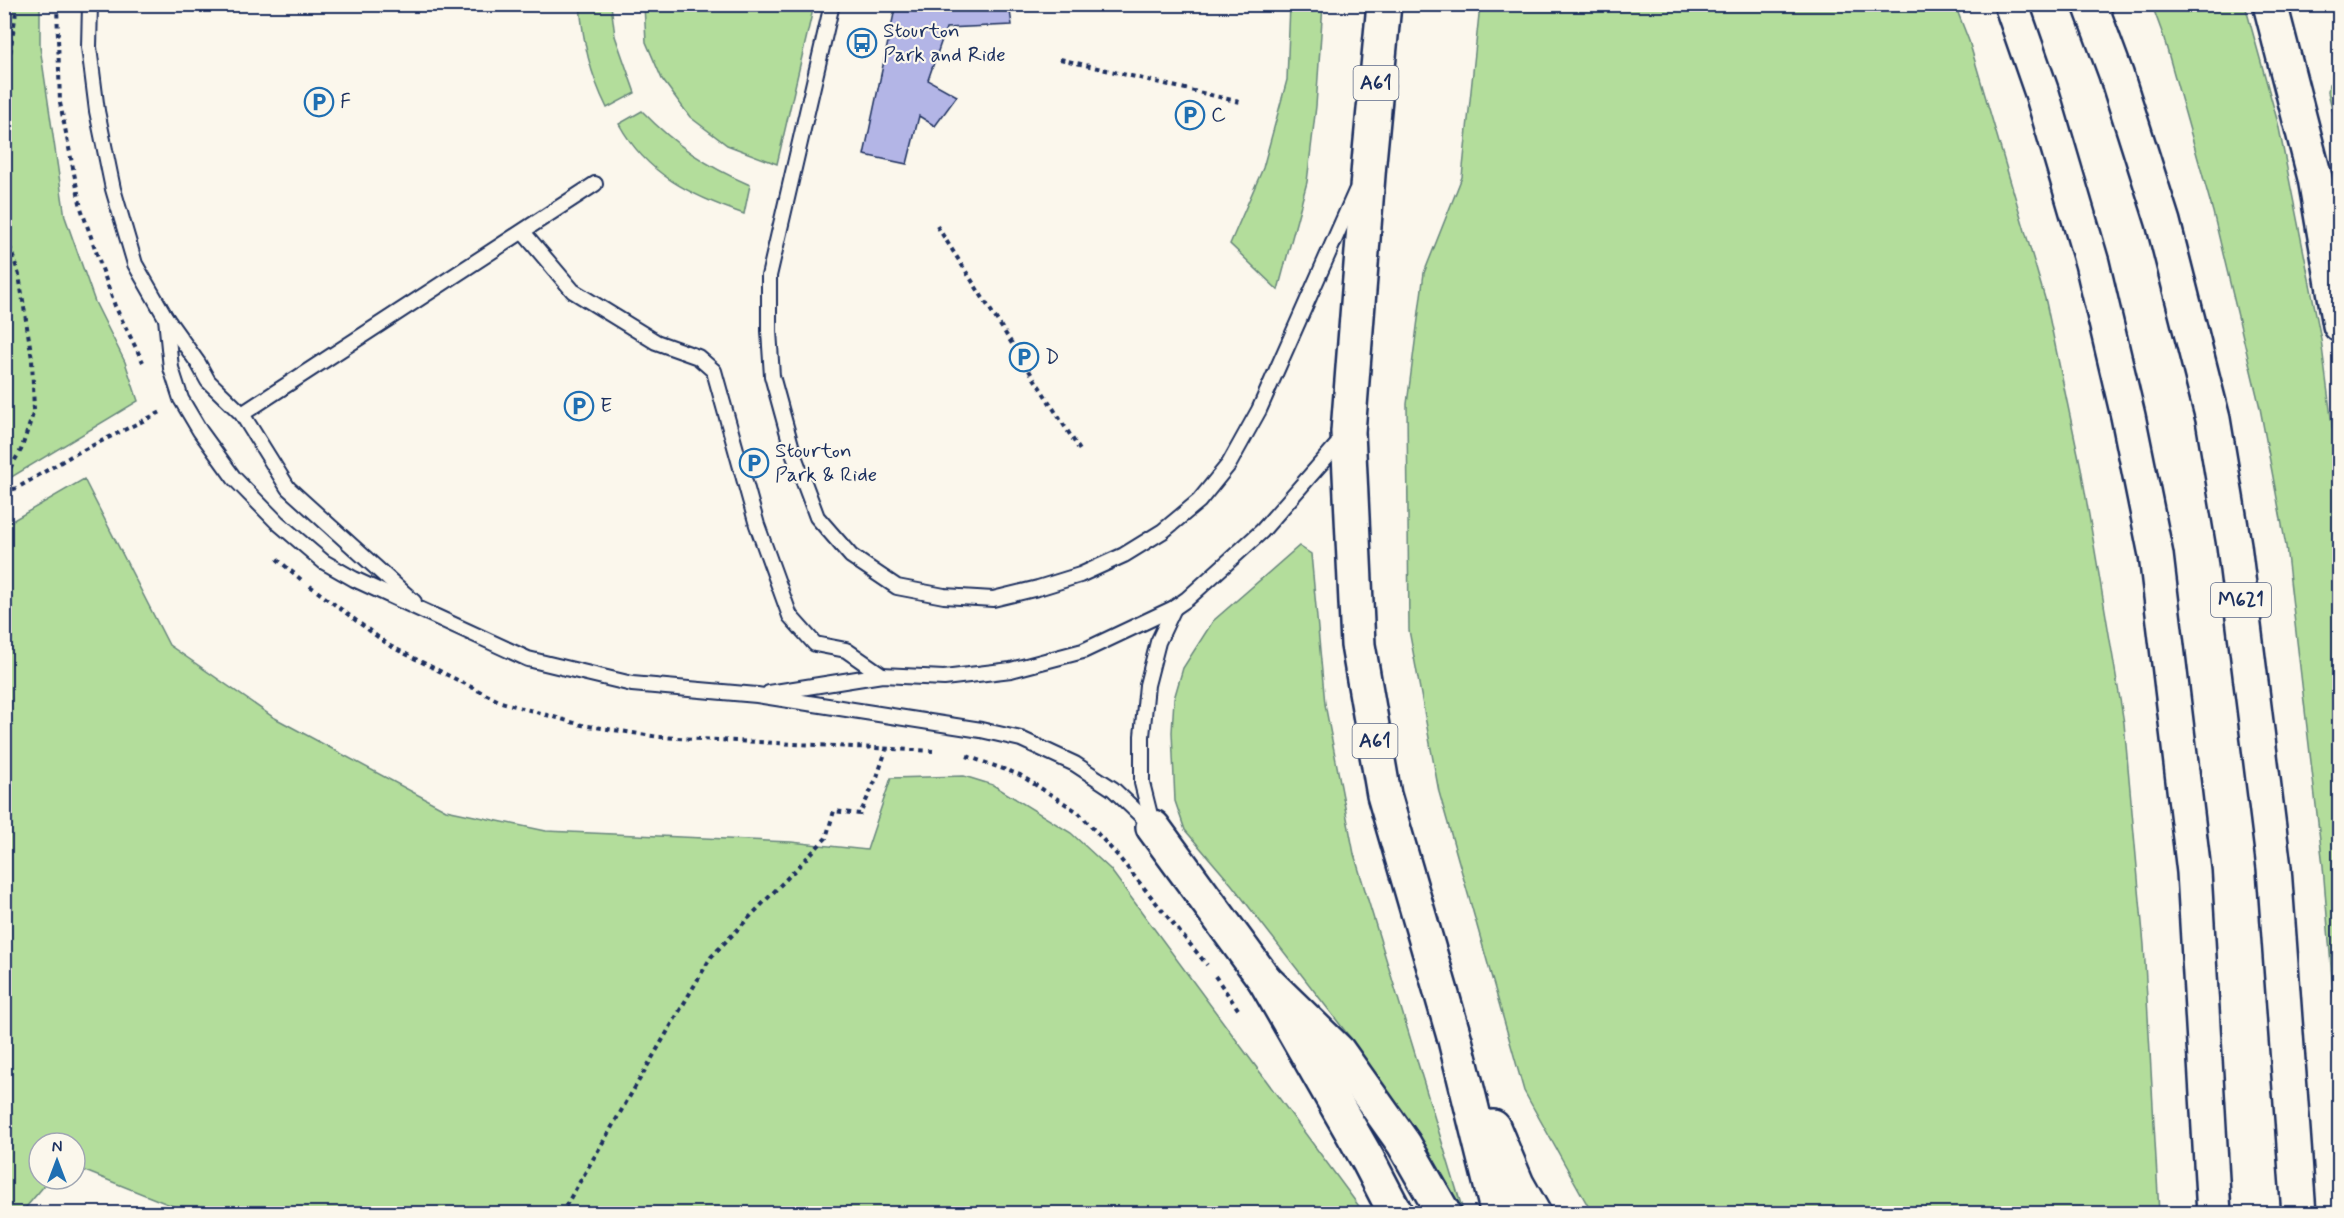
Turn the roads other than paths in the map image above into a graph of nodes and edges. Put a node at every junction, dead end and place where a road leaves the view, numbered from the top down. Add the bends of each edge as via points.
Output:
1 (90, 4) edge
2 (832, 4) edge
3 (1384, 4) edge
4 (2011, 4) edge
5 (2091, 4) edge
6 (2270, 4) edge
7 (1369, 162) junction
8 (595, 184) dead end
9 (523, 232) junction
10 (166, 318) junction
11 (2340, 325) edge
12 (243, 414) junction
13 (1348, 432) junction
14 (1174, 608) junction
15 (424, 611) junction
16 (882, 675) junction
17 (757, 695) junction
18 (1153, 826) junction
19 (1265, 980) junction
20 (1455, 1040) junction
21 (1396, 1214) edge
22 (1444, 1214) edge
23 (1498, 1214) edge
24 (1534, 1214) edge
25 (2214, 1214) edge
26 (2299, 1214) edge

1 - 10 lane via 89,47 95,100 113,189 135,264
2 - 7 lane via 769,276 772,376 794,456 817,517 851,556 897,586 944,596 993,598 1038,588 1124,555 1163,531 1199,501 1229,464 1259,410
3 - 7 main road, A61
4 - 25 main road via 2092,262 2156,555 2194,872
5 - 26 main road, M621 via 2163,222 2213,419 2234,544 2274,868
6 - 11 main road via 2315,178
7 - 13 main road, A61
8 - 9 lane
9 - 12 lane
9 - 16 lane via 573,291 656,342 698,357 714,370 757,525 790,616 815,644 846,650
10 - 12 lane via 208,381
10 - 15 lane via 171,368 181,399 234,478 324,562
12 - 15 lane via 288,488
13 - 14 lane via 1262,531
13 - 20 main road, A61 via 1358,645 1380,772
14 - 16 lane via 1083,651 1011,670 944,678
14 - 18 lane via 1158,642 1147,685 1142,736 1142,783
15 - 17 lane via 528,659 632,684
16 - 17 lane
17 - 18 lane via 1021,739 1104,782
18 - 19 main road
19 - 21 main road
19 - 22 main road via 1338,1051 1404,1144
20 - 23 main road
20 - 24 main road, A61 via 1517,1184

